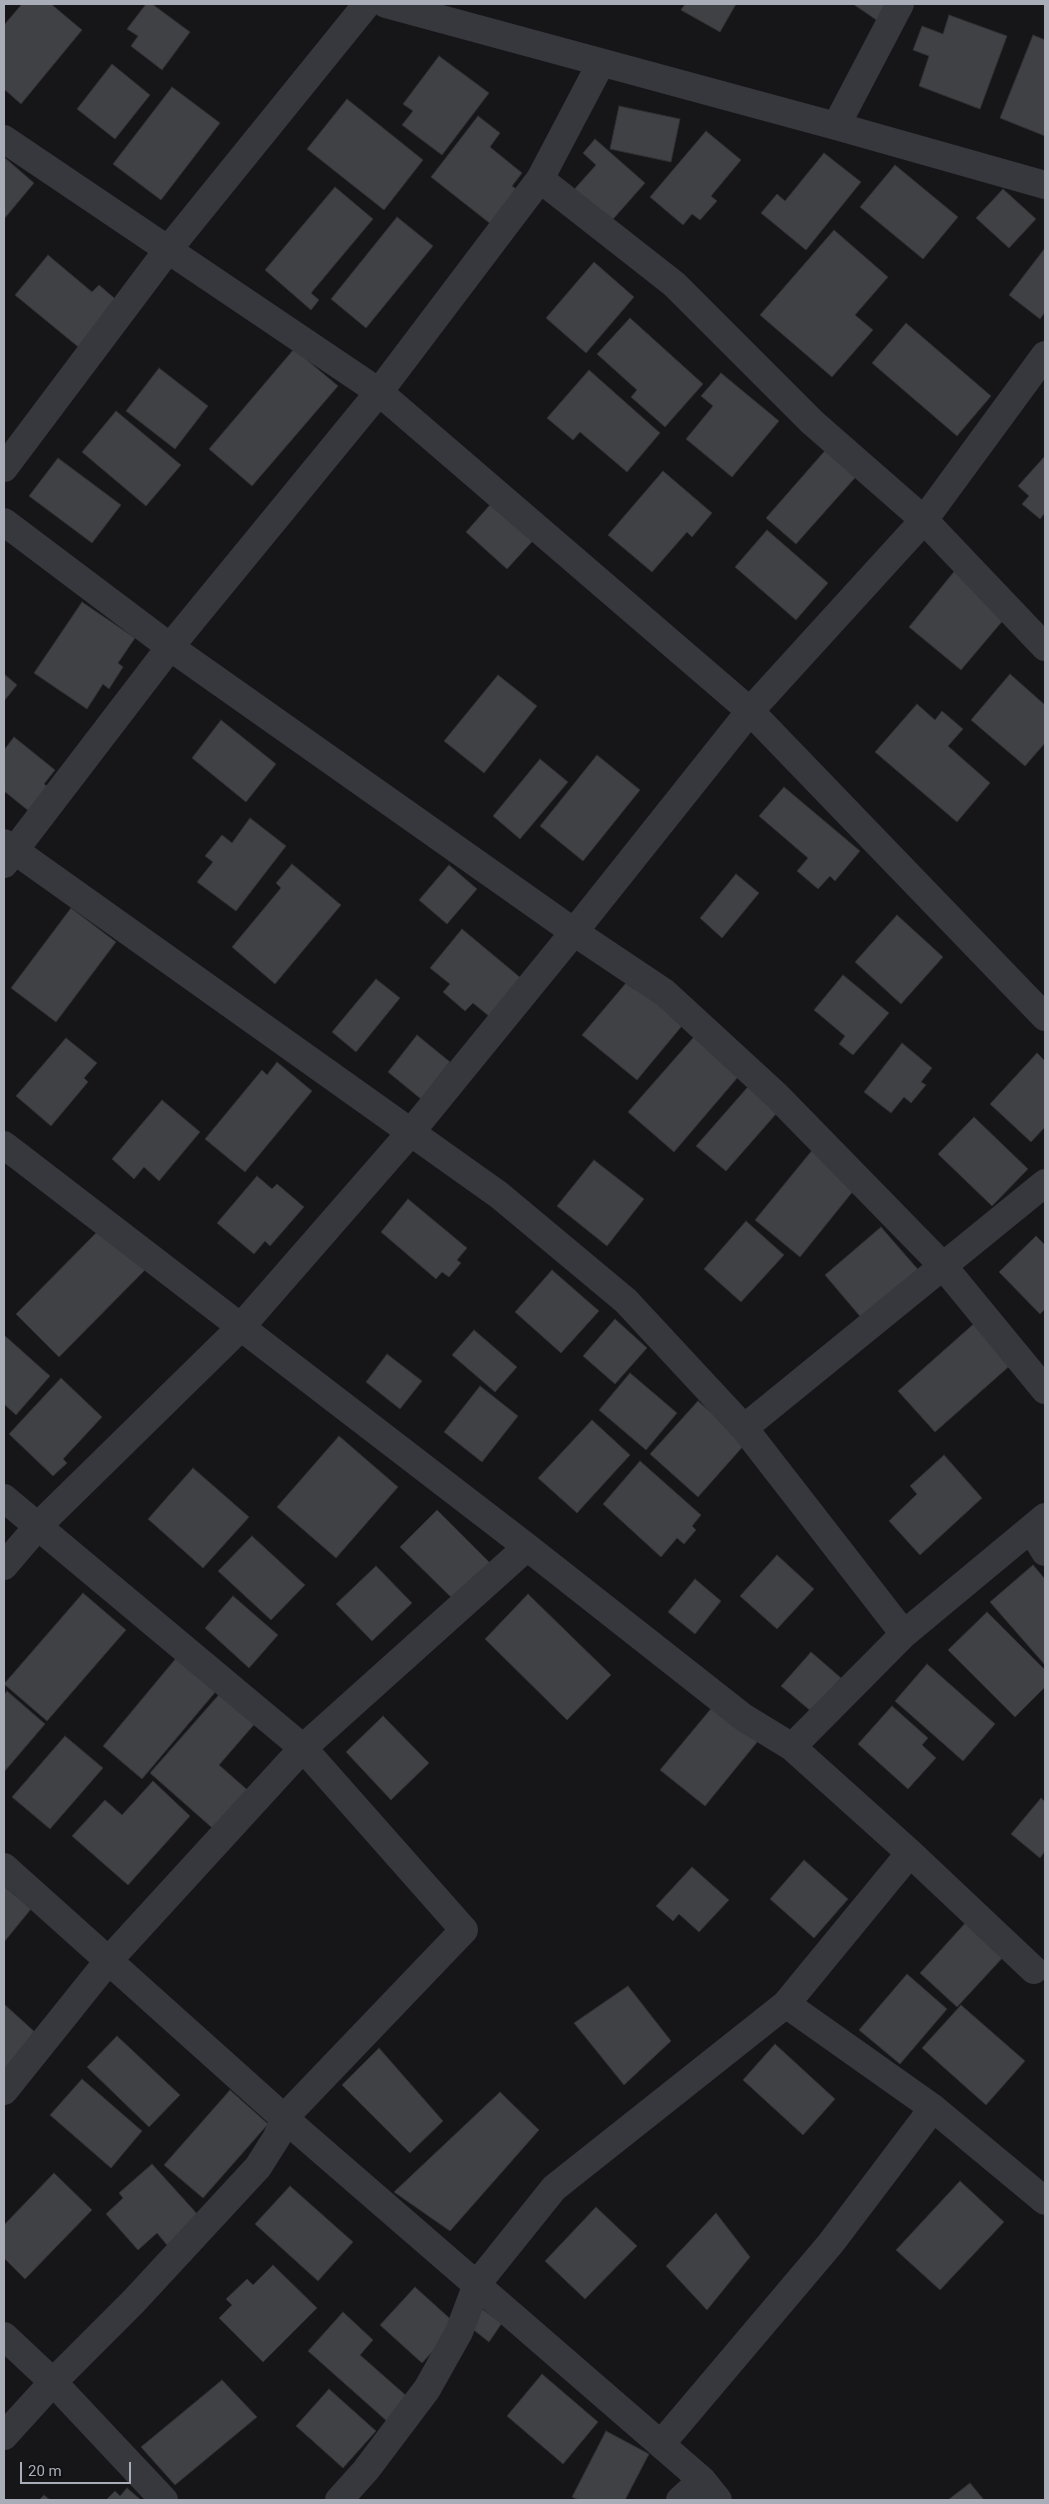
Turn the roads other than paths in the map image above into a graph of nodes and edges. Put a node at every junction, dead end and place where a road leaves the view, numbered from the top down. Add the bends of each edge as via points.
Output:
1 (367, 4) edge
2 (386, 4) edge
3 (900, 4) edge
4 (601, 63) junction
5 (836, 126) junction
6 (4, 139) edge
7 (540, 179) junction
8 (1045, 185) edge
9 (167, 251) junction
10 (1045, 355) edge
11 (378, 392) junction
12 (4, 468) edge
13 (924, 520) junction
14 (4, 522) edge
15 (170, 647) junction
16 (1045, 647) edge
17 (750, 711) junction
18 (7, 852) edge
19 (574, 932) junction
20 (1045, 1017) edge
21 (411, 1132) junction
22 (4, 1145) edge
23 (1045, 1183) edge
24 (943, 1266) junction
25 (240, 1328) junction
26 (1045, 1390) edge
27 (744, 1428) junction
28 (4, 1498) edge
29 (1038, 1523) edge
30 (39, 1525) junction
31 (527, 1547) junction
32 (1045, 1552) edge
33 (4, 1566) edge
34 (904, 1634) junction
35 (792, 1747) junction
36 (303, 1748) junction
37 (910, 1853) junction
38 (4, 1866) edge
39 (109, 1960) junction
40 (1034, 1970) dead end
41 (786, 2004) junction
42 (4, 2091) edge
43 (933, 2108) junction
44 (284, 2118) junction
45 (1045, 2201) edge
46 (477, 2284) junction
47 (4, 2336) edge
48 (53, 2382) junction
49 (4, 2436) edge
50 (661, 2444) junction
51 (710, 2490) edge
52 (164, 2500) edge
53 (339, 2500) edge
54 (680, 2500) edge

1 - 9 street
2 - 4 street
3 - 5 street
4 - 5 street
4 - 7 street
5 - 8 street
6 - 9 street
7 - 11 street
7 - 13 street via 674,284 812,422
9 - 11 street
9 - 12 street
10 - 13 street
11 - 15 street
11 - 17 street
13 - 16 street
13 - 17 street
14 - 15 street
15 - 18 street
15 - 19 street
17 - 19 street
17 - 20 street
18 - 21 street
19 - 21 street
19 - 24 street via 665,993 776,1095
21 - 25 street
21 - 27 street via 499,1195 626,1302
22 - 25 street
23 - 24 street
24 - 26 street
24 - 27 street
25 - 30 street
25 - 31 street
27 - 34 street
28 - 30 street
29 - 32 street
29 - 34 street
30 - 33 street
30 - 36 street
31 - 35 street via 743,1717
31 - 36 street
34 - 35 street
35 - 37 street
36 - 39 street
36 - 44 street via 464,1930
37 - 40 street
37 - 41 street
38 - 39 street
39 - 42 street
39 - 44 street
41 - 43 street
41 - 46 street via 554,2188
43 - 45 street
43 - 50 street via 831,2243
44 - 46 street
44 - 48 street via 278,2137 258,2167 134,2301
46 - 50 street
46 - 53 street via 460,2332 427,2389 366,2470
47 - 48 street
48 - 49 street
48 - 52 street
50 - 51 street
51 - 54 street

